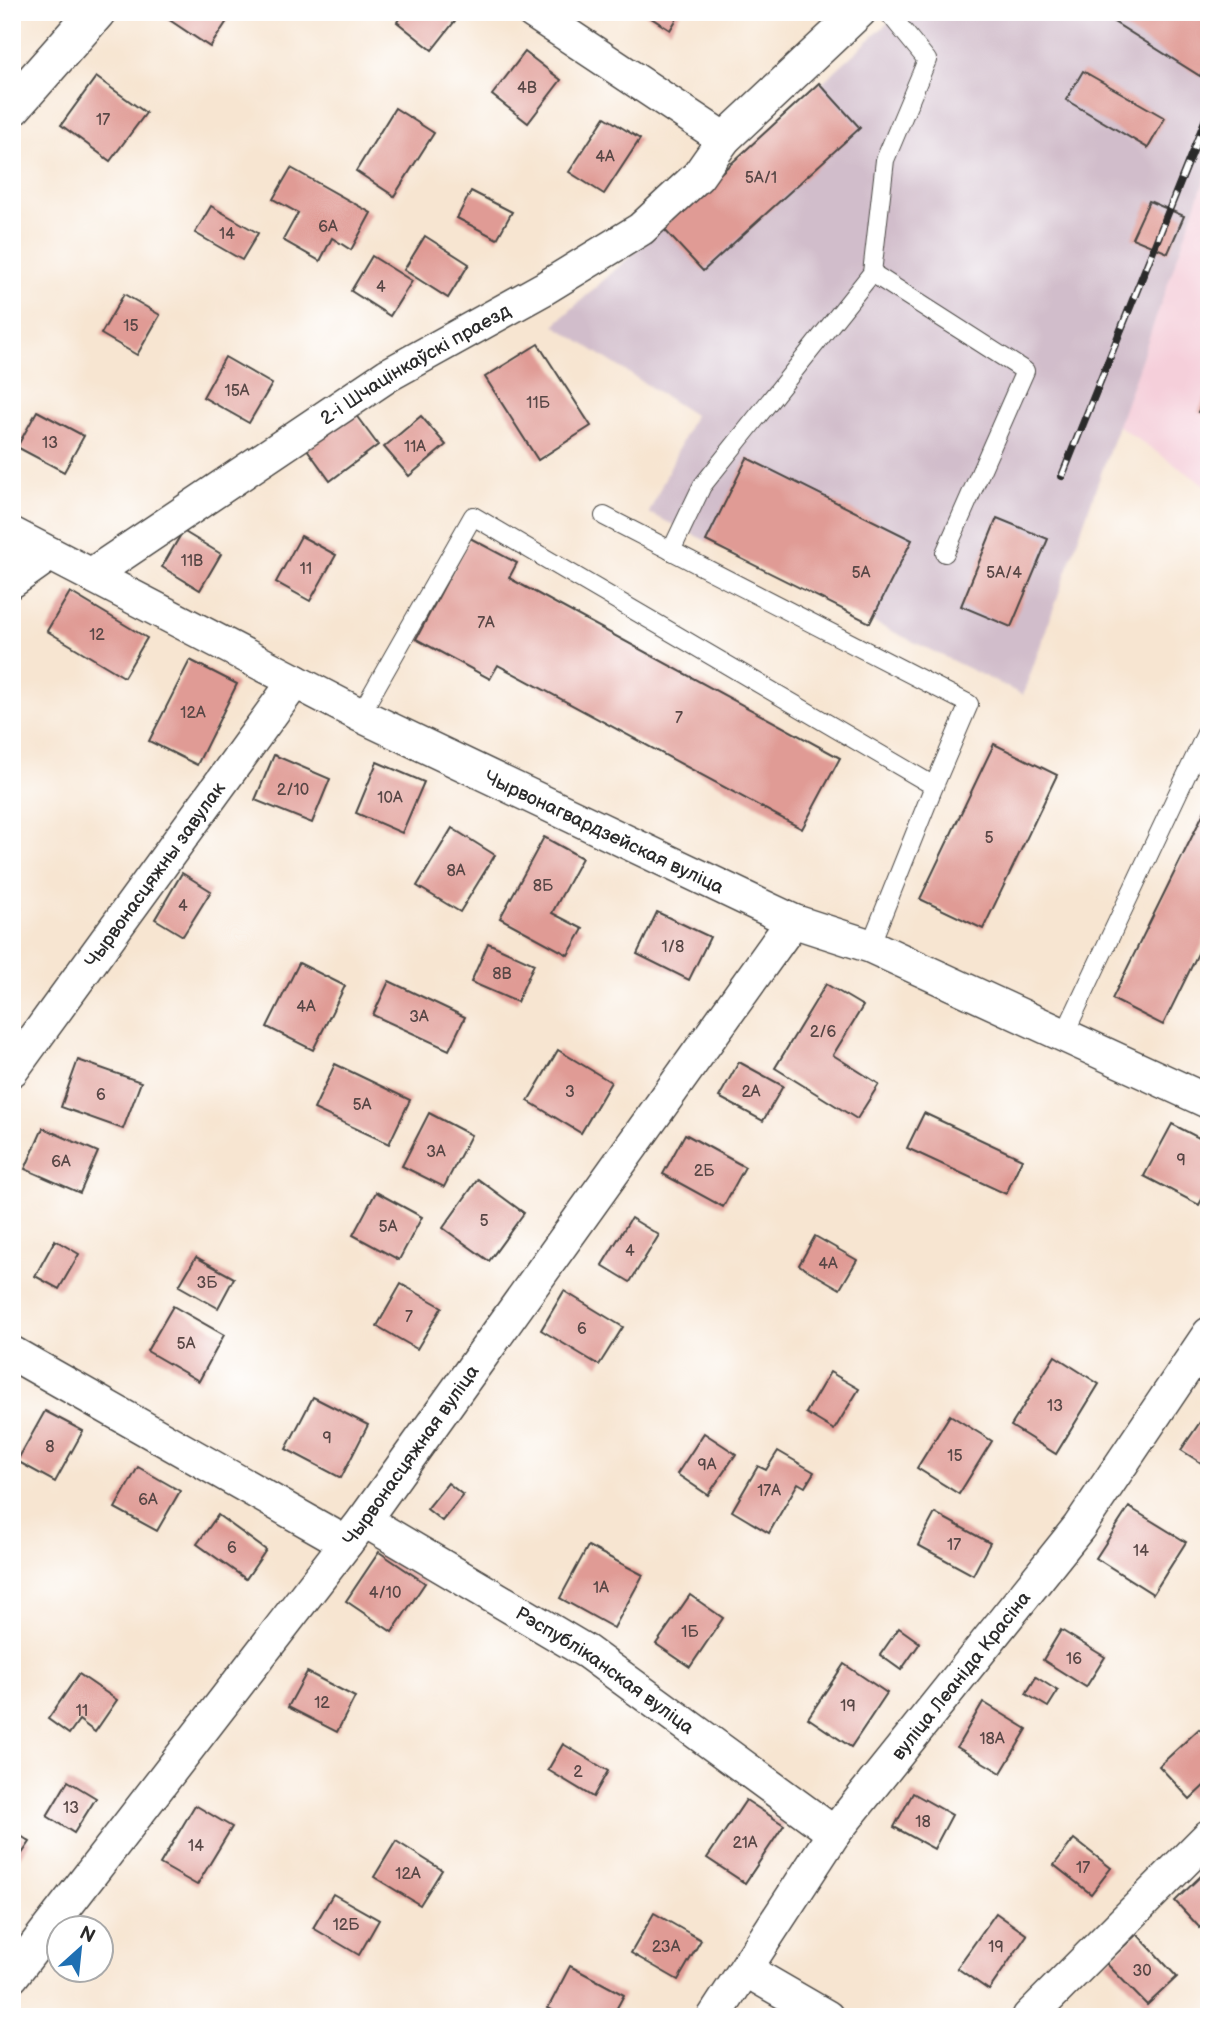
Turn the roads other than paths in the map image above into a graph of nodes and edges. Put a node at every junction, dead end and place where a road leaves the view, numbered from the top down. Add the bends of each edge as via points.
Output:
1 (96, 12) edge
2 (533, 12) edge
3 (859, 12) edge
4 (888, 12) edge
5 (12, 107) edge
6 (724, 139) junction
7 (872, 273) junction
8 (604, 516) dead end
9 (12, 534) edge
10 (671, 551) junction
11 (945, 553) dead end
12 (50, 554) junction
13 (91, 575) junction
14 (12, 581) edge
15 (295, 681) junction
16 (360, 715) junction
17 (1208, 729) edge
18 (934, 786) junction
19 (793, 921) junction
20 (870, 946) junction
21 (1064, 1035) junction
22 (12, 1070) edge
23 (1209, 1102) edge
24 (1209, 1335) edge
25 (12, 1353) edge
26 (355, 1532) junction
27 (834, 1833) junction
28 (1209, 1836) edge
29 (746, 1970) junction
30 (12, 1976) edge
31 (715, 2017) edge
32 (827, 2017) edge
33 (1030, 2017) edge

1 - 5 street
2 - 6 street
3 - 6 street, 2-і Шчацінкаўскі праезд
4 - 7 lane via 927,60 885,160
6 - 13 street, 2-і Шчацінкаўскі праезд via 698,176 641,229 388,375
7 - 10 lane via 702,486
7 - 11 lane via 1025,371
8 - 10 lane
9 - 12 street, Чырвонагвардзейская вуліца
10 - 18 lane via 969,704
12 - 13 street, Чырвонагвардзейская вуліца
12 - 14 street
13 - 15 street, Чырвонагвардзейская вуліца
15 - 16 street, Чырвонагвардзейская вуліца
15 - 22 street, Чырвонасцяжны завулак
16 - 18 lane via 473,516
16 - 19 street, Чырвонагвардзейская вуліца
17 - 21 lane
18 - 20 lane
19 - 20 street, Чырвонагвардзейская вуліца
19 - 26 street, Чырвонасцяжная вуліца
20 - 21 street, Чырвонагвардзейская вуліца
21 - 23 street, Чырвонагвардзейская вуліца
24 - 27 street, вуліца Леаніда Красіна via 1079,1527
25 - 26 street, Рэспубліканская вуліца
26 - 27 street, Рэспубліканская вуліца via 587,1652
26 - 30 street, Чырвонасцяжная вуліца
27 - 29 street, вуліца Леаніда Красіна
28 - 33 street
29 - 31 street, вуліца Леаніда Красіна
29 - 32 street

